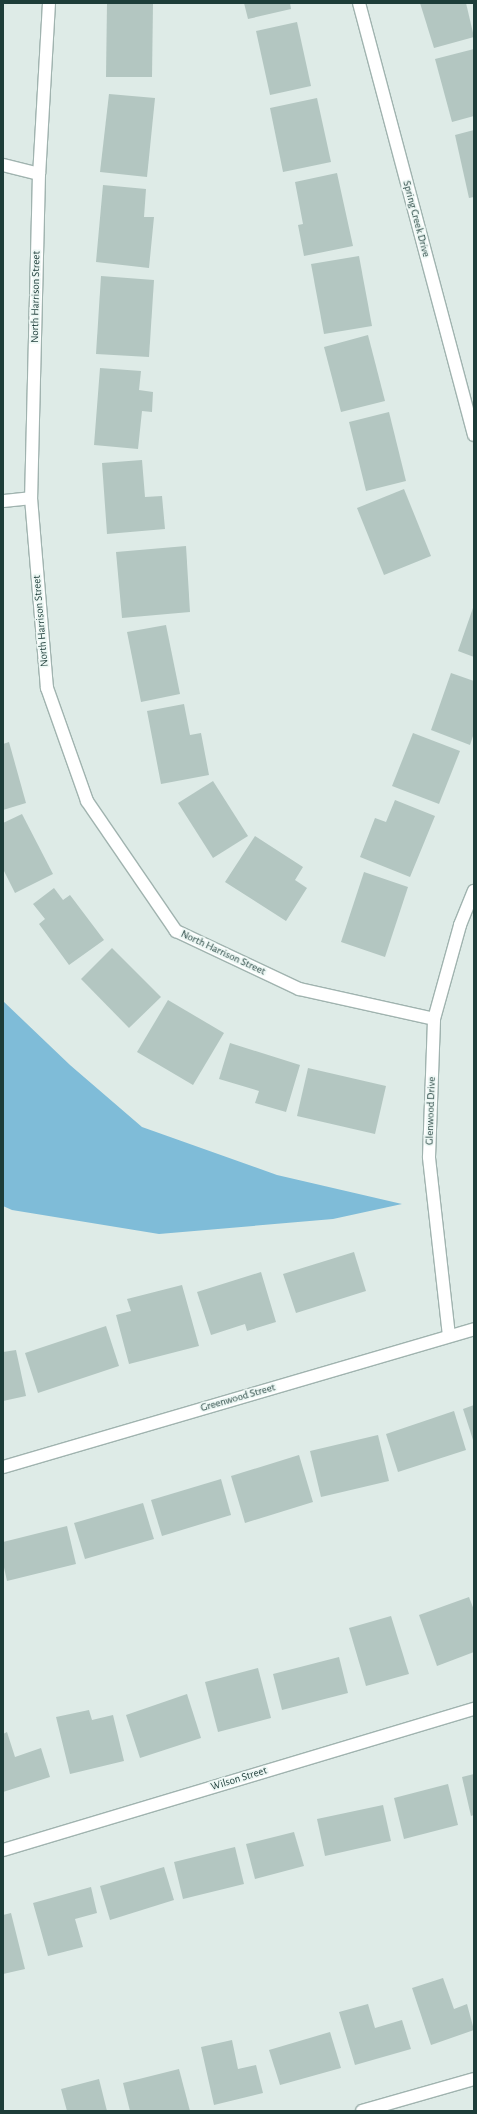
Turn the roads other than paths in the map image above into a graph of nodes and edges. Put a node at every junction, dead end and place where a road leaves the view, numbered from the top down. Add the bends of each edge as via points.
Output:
1 (49, 3) edge
2 (358, 3) edge
3 (3, 165) edge
4 (38, 174) junction
5 (474, 435) edge
6 (31, 498) junction
7 (3, 501) edge
8 (474, 891) edge
9 (434, 1019) junction
10 (474, 1329) edge
11 (449, 1336) junction
12 (3, 1467) edge
13 (474, 1709) edge
14 (3, 1850) edge
15 (474, 2079) edge
16 (362, 2111) edge

1 - 4 street, North Harrison Street
2 - 5 street, Spring Creek Drive
3 - 4 street
4 - 6 street, North Harrison Street
6 - 7 street
6 - 9 street, North Harrison Street via 47,688 87,801 176,931 299,988
8 - 9 street, Glenwood Drive via 460,925
9 - 11 street, Glenwood Drive via 429,1157
10 - 11 street, Greenwood Street
11 - 12 street, Greenwood Street
13 - 14 street, Wilson Street
15 - 16 street

